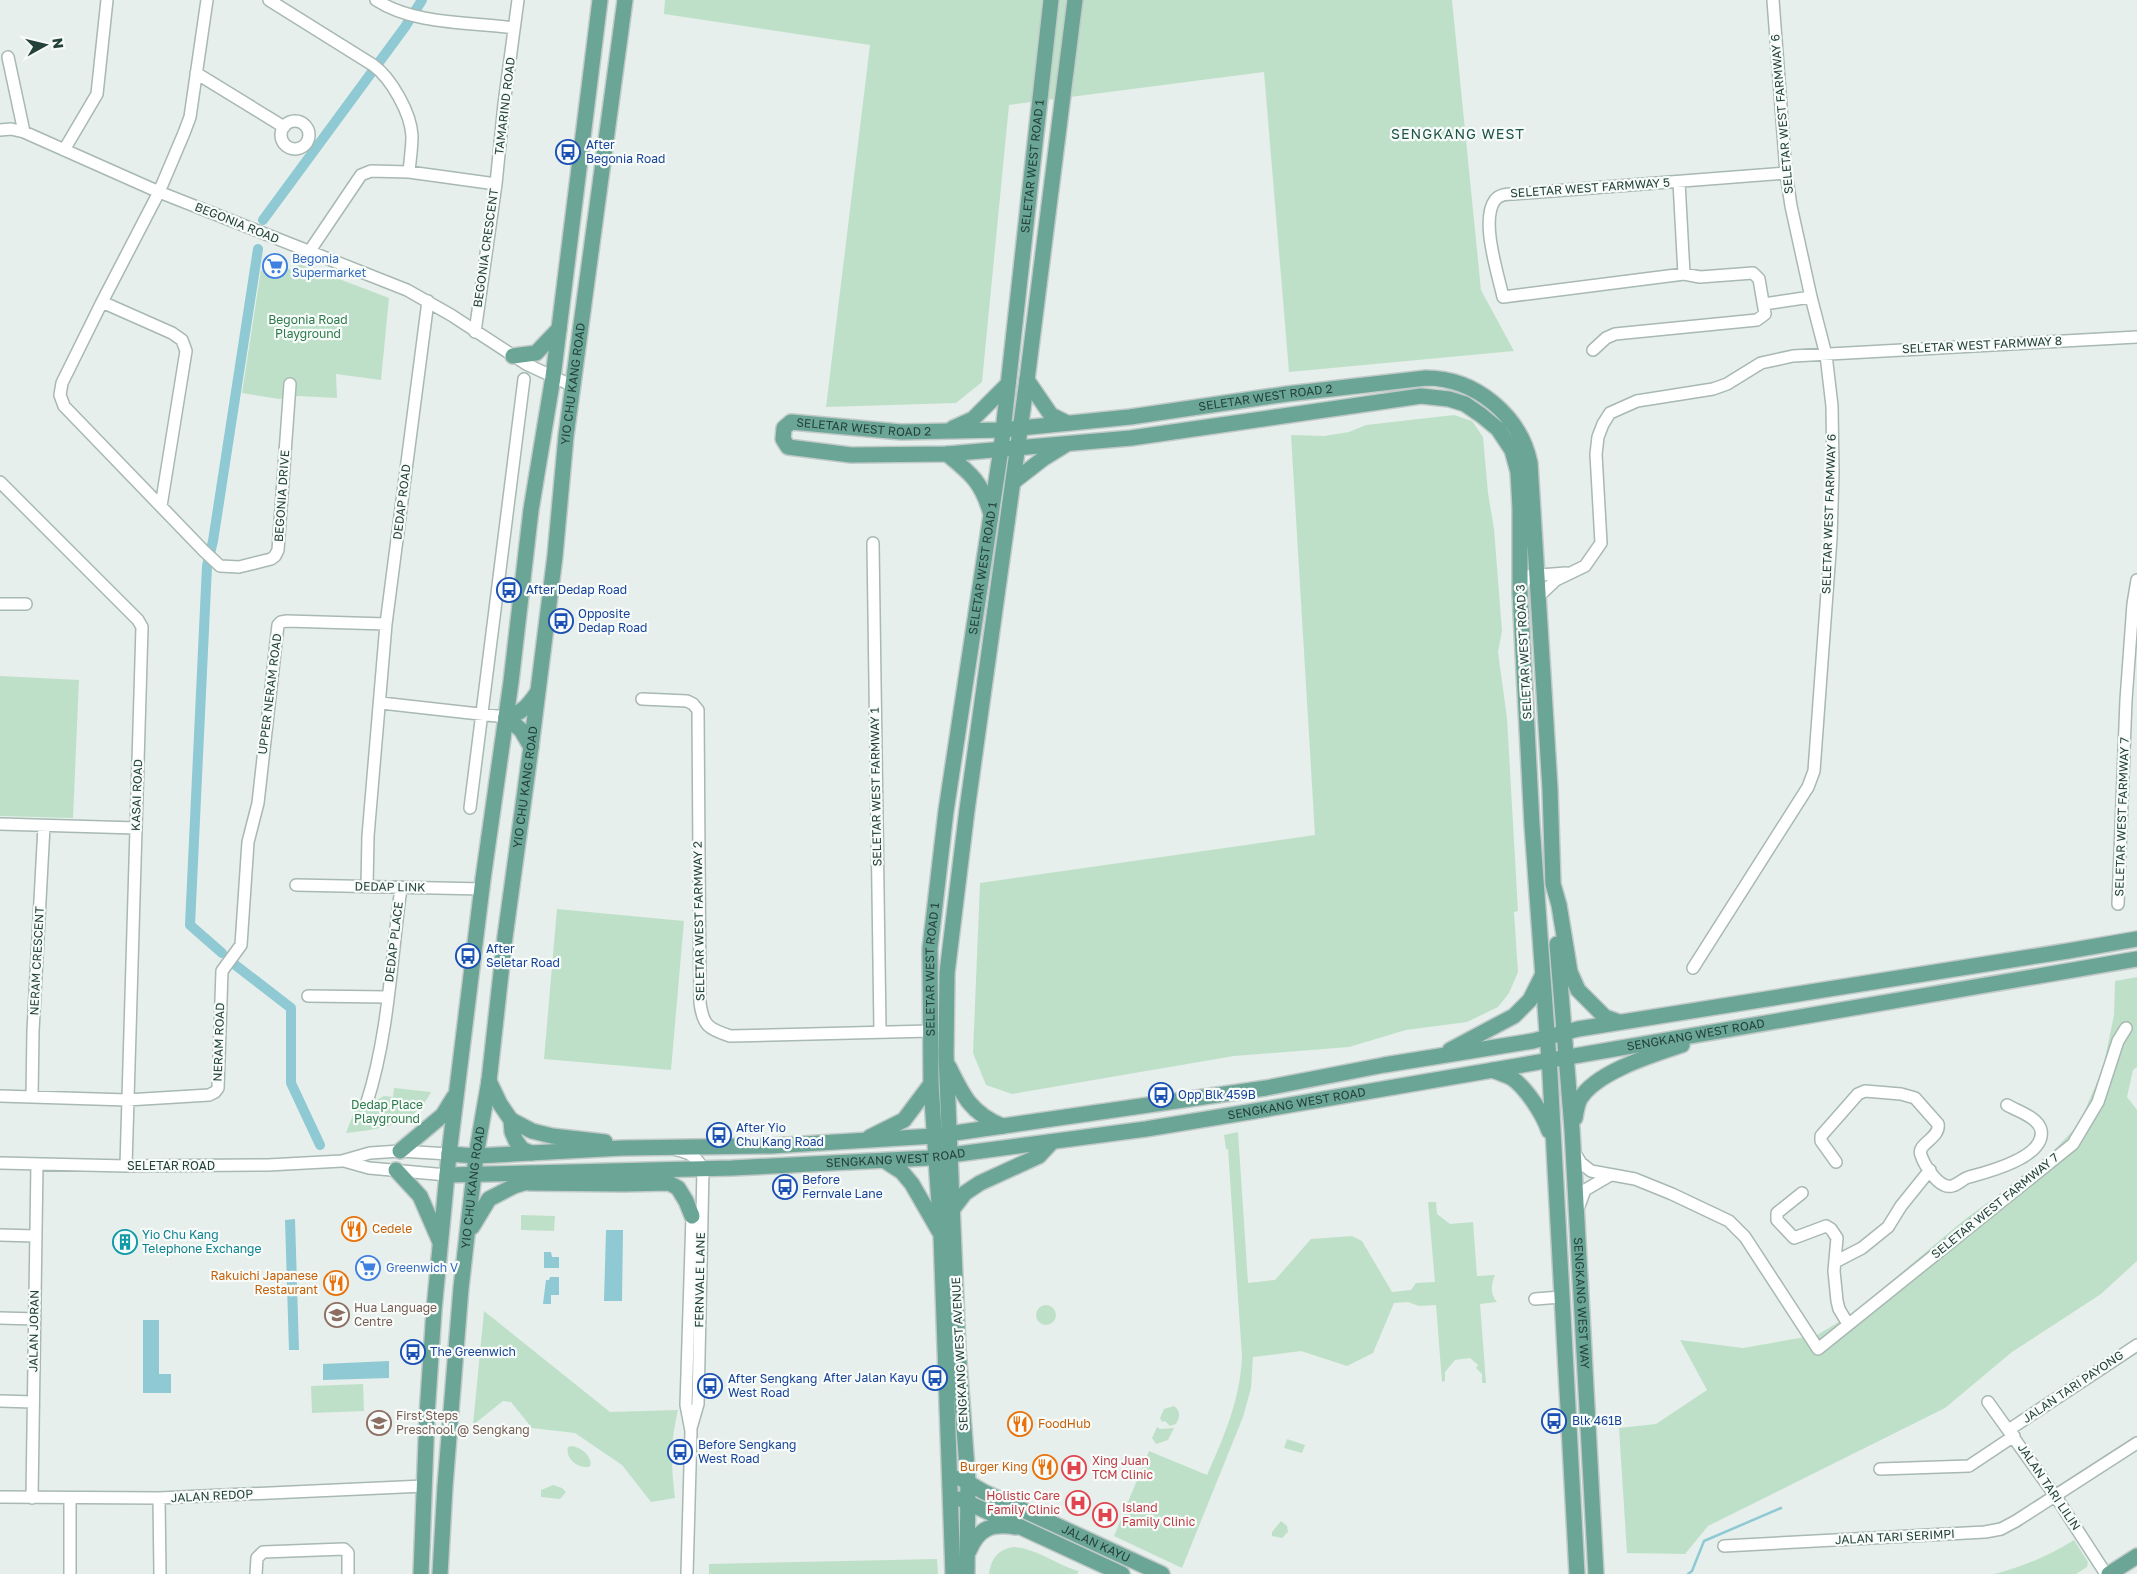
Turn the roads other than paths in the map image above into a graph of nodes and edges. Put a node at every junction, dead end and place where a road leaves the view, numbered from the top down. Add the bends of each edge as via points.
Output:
1 (107, 0) edge
2 (207, 0) edge
3 (270, 0) edge
4 (376, 0) edge
5 (518, 0) edge
6 (600, 0) edge
7 (625, 0) edge
8 (1051, 0) edge
9 (1075, 0) edge
10 (1773, 0) edge
11 (514, 28) junction
12 (8, 56) dead end
13 (196, 73) junction
14 (284, 126) dead end
15 (0, 130) edge
16 (24, 132) junction
17 (64, 150) junction
18 (409, 172) junction
19 (1786, 173) junction
20 (1678, 182) junction
21 (496, 184) junction
22 (159, 192) junction
23 (309, 252) junction
24 (1684, 274) junction
25 (1811, 297) junction
26 (428, 301) junction
27 (102, 302) junction
28 (1764, 304) junction
29 (559, 329) junction
30 (475, 332) junction
31 (2137, 336) edge
32 (1593, 350) dead end
33 (1826, 354) junction
34 (513, 356) junction
35 (553, 377) junction
36 (524, 379) dead end
37 (1027, 380) junction
38 (290, 384) dead end
39 (1008, 384) junction
40 (574, 386) junction
41 (1351, 387) joint
42 (1351, 407) joint
43 (1067, 423) junction
44 (1020, 428) junction
45 (1002, 430) junction
46 (944, 432) junction
47 (1068, 443) junction
48 (1017, 447) junction
49 (1001, 449) junction
50 (947, 454) junction
51 (0, 482) edge
52 (1013, 482) junction
53 (161, 506) junction
54 (991, 514) junction
55 (872, 543) dead end
56 (1570, 572) junction
57 (1537, 575) junction
58 (2137, 580) edge
59 (1520, 593) junction
60 (1539, 596) junction
61 (0, 604) edge
62 (26, 604) dead end
63 (386, 624) junction
64 (537, 694) junction
65 (642, 699) dead end
66 (381, 703) junction
67 (482, 715) junction
68 (506, 717) junction
69 (531, 747) junction
70 (470, 808) dead end
71 (0, 824) edge
72 (44, 826) junction
73 (136, 828) junction
74 (248, 842) joint
75 (1553, 884) junction
76 (296, 885) dead end
77 (367, 886) junction
78 (401, 888) junction
79 (482, 889) junction
80 (2118, 904) dead end
81 (2137, 939) edge
82 (2137, 960) edge
83 (1693, 968) dead end
84 (1542, 975) junction
85 (308, 996) dead end
86 (387, 997) junction
87 (1619, 1022) junction
88 (2126, 1028) dead end
89 (1726, 1030) junction
90 (880, 1031) junction
91 (923, 1031) junction
92 (1563, 1033) junction
93 (1547, 1037) junction
94 (1440, 1055) junction
95 (1566, 1057) junction
96 (1549, 1060) junction
97 (947, 1061) junction
98 (1493, 1070) junction
99 (489, 1081) junction
100 (931, 1084) junction
101 (457, 1093) junction
102 (0, 1096) edge
103 (32, 1097) junction
104 (127, 1100) junction
105 (367, 1102) dead end
106 (2007, 1106) dead end
107 (511, 1120) junction
108 (1002, 1126) junction
109 (1572, 1128) junction
110 (942, 1135) junction
111 (864, 1140) junction
112 (1052, 1142) junction
113 (1553, 1144) junction
114 (622, 1148) junction
115 (671, 1148) junction
116 (1573, 1150) junction
117 (400, 1151) junction
118 (531, 1153) junction
119 (449, 1154) junction
120 (476, 1156) junction
121 (943, 1156) junction
122 (342, 1161) junction
123 (885, 1161) junction
124 (1836, 1162) dead end
125 (0, 1163) edge
126 (37, 1164) junction
127 (126, 1166) junction
128 (703, 1169) junction
129 (396, 1170) junction
130 (672, 1170) junction
131 (1930, 1170) junction
132 (552, 1171) junction
133 (447, 1175) junction
134 (475, 1175) junction
135 (1609, 1176) junction
136 (529, 1183) junction
137 (1802, 1193) dead end
138 (952, 1210) junction
139 (1577, 1212) junction
140 (692, 1216) junction
141 (468, 1233) junction
142 (941, 1234) junction
143 (0, 1235) edge
144 (35, 1236) junction
145 (441, 1243) junction
146 (1835, 1262) junction
147 (695, 1268) junction
148 (1561, 1297) junction
149 (1535, 1299) dead end
150 (0, 1318) edge
151 (35, 1319) junction
152 (1848, 1324) junction
153 (2137, 1344) edge
154 (0, 1401) edge
155 (33, 1402) junction
156 (1988, 1402) dead end
157 (2011, 1432) junction
158 (2137, 1443) edge
159 (1880, 1470) dead end
160 (950, 1473) junction
161 (968, 1481) junction
162 (424, 1486) junction
163 (0, 1497) edge
164 (951, 1497) junction
165 (2056, 1497) junction
166 (32, 1498) junction
167 (70, 1498) junction
168 (159, 1498) junction
169 (968, 1502) junction
170 (1021, 1528) junction
171 (1724, 1546) dead end
172 (1595, 1551) junction
173 (967, 1554) junction
174 (2137, 1556) edge
175 (2137, 1566) edge
176 (70, 1574) edge
177 (160, 1574) edge
178 (256, 1574) edge
179 (348, 1574) edge
180 (421, 1574) edge
181 (440, 1574) edge
182 (687, 1574) edge
183 (953, 1574) edge
184 (967, 1574) edge
185 (1122, 1574) edge
186 (1162, 1574) edge
187 (1577, 1574) edge
188 (1596, 1574) edge
189 (1602, 1574) edge
190 (2108, 1574) edge
191 (2123, 1574) edge

1 - 17 street via 98,94
2 - 13 street, BEGONIA DRIVE
3 - 18 street via 377,68 404,107 409,122 412,137
4 - 11 street via 414,16
5 - 11 street, TAMARIND ROAD
6 - 29 main road, YIO CHU KANG ROAD
7 - 40 main road, YIO CHU KANG ROAD
8 - 39 main road, SELETAR WEST ROAD 1
9 - 37 main road, SELETAR WEST ROAD 1
10 - 19 street, SELETAR WEST FARMWAY 6
11 - 21 street, TAMARIND ROAD
12 - 16 street
13 - 14 street
13 - 22 street, BEGONIA DRIVE via 190,117
15 - 16 street, BEGONIA ROAD
16 - 17 street, BEGONIA ROAD
17 - 22 street, BEGONIA ROAD
18 - 21 street, BEGONIA CRESCENT
18 - 23 street, BEGONIA CRESCENT via 371,170 361,175
19 - 20 street, SELETAR WEST FARMWAY 5
19 - 25 street, SELETAR WEST FARMWAY 6
20 - 24 street
20 - 24 street, SELETAR WEST FARMWAY 5 via 1502,195 1496,200 1489,217 1493,255 1503,297
21 - 30 street, BEGONIA CRESCENT
22 - 23 street, BEGONIA ROAD
22 - 27 street, BEGONIA DRIVE
23 - 26 street, BEGONIA ROAD
24 - 28 street via 1700,277 1753,274 1759,279
25 - 28 street
25 - 33 street, SELETAR WEST FARMWAY 6
26 - 30 street, BEGONIA ROAD
26 - 63 street, DEDAP ROAD
27 - 53 street, BEGONIA DRIVE via 62,383 60,396 64,406
27 - 53 street via 172,334 182,340 186,351
28 - 32 street via 1765,314 1757,320 1615,334
29 - 34 main road via 536,352
29 - 35 main road, YIO CHU KANG ROAD
30 - 34 street, BEGONIA ROAD
31 - 33 street, SELETAR WEST FARMWAY 8
33 - 56 street, SELETAR WEST FARMWAY 8 via 1793,356 1761,363 1713,389 1637,401 1610,413 1598,437 1596,454 1601,543 1585,566
33 - 83 street, SELETAR WEST FARMWAY 6 via 1832,406 1833,472 1814,771 1808,787
34 - 35 street, BEGONIA ROAD
35 - 40 street, BEGONIA ROAD
35 - 68 main road, YIO CHU KANG ROAD via 531,510
36 - 67 street
37 - 43 main road via 1051,415
37 - 44 main road, SELETAR WEST ROAD 1
38 - 53 street, BEGONIA DRIVE via 275,556 239,567 220,566
39 - 45 main road, SELETAR WEST ROAD 1
39 - 46 main road via 973,419
40 - 64 main road, YIO CHU KANG ROAD
41 - 43 main road, SELETAR WEST ROAD 2
41 - 57 main road, SELETAR WEST ROAD 3 via 1437,378 1464,384 1500,409 1517,431 1528,455
42 - 47 main road, SELETAR WEST ROAD 2 via 1131,438
42 - 59 main road, SELETAR WEST ROAD 3 via 1421,396 1443,398 1465,404 1498,429 1512,450 1518,472
43 - 44 main road, SELETAR WEST ROAD 2
44 - 45 main road, SELETAR WEST ROAD 2
44 - 48 main road, SELETAR WEST ROAD 1
45 - 46 main road, SELETAR WEST ROAD 2
45 - 49 main road, SELETAR WEST ROAD 1
46 - 50 main road, SELETAR WEST ROAD 2 via 861,430 791,422 784,428 783,439 788,448 851,455
47 - 48 main road, SELETAR WEST ROAD 2
47 - 52 main road
48 - 49 main road, SELETAR WEST ROAD 2
48 - 52 main road, SELETAR WEST ROAD 1
49 - 50 main road, SELETAR WEST ROAD 2
49 - 54 main road, SELETAR WEST ROAD 1
50 - 54 main road via 969,472 984,492
51 - 73 street, KASAI ROAD via 142,627
52 - 97 main road, SELETAR WEST ROAD 1 via 947,973
54 - 91 main road, SELETAR WEST ROAD 1 via 942,840
55 - 90 street, SELETAR WEST FARMWAY 1
56 - 57 street
56 - 60 street, SELETAR WEST FARMWAY 8
57 - 59 street via 1527,576
57 - 60 main road, SELETAR WEST ROAD 3
58 - 80 street, SELETAR WEST FARMWAY 7 via 2126,700
59 - 84 main road, SELETAR WEST ROAD 3
60 - 75 main road, SELETAR WEST ROAD 3
61 - 62 street
63 - 66 street, DEDAP ROAD
63 - 74 street, UPPER NERAM ROAD via 287,621 278,625 258,803
64 - 68 main road via 524,710
64 - 69 main road, YIO CHU KANG ROAD
65 - 90 street, SELETAR WEST FARMWAY 2 via 687,701 698,710 700,1003 706,1025 730,1036
66 - 67 street
66 - 77 street, DEDAP ROAD via 368,836
67 - 68 street
67 - 70 street
68 - 69 main road via 521,730
68 - 79 main road, YIO CHU KANG ROAD
69 - 99 main road, YIO CHU KANG ROAD via 504,937
71 - 72 street
72 - 73 street
72 - 103 street, NERAM CRESCENT
73 - 104 street, KASAI ROAD
74 - 104 street, NERAM ROAD via 241,945 223,967 218,1088 209,1095
75 - 87 main road, SELETAR WEST ROAD 3 via 1570,972 1578,990 1605,1017
75 - 92 main road, SELETAR WEST ROAD 3
76 - 77 street, DEDAP LINK
77 - 78 street, DEDAP LINK
78 - 79 street, DEDAP LINK
78 - 86 street, DEDAP PLACE
79 - 101 main road, YIO CHU KANG ROAD
81 - 87 main road, SENGKANG WEST ROAD
82 - 89 main road, SENGKANG WEST ROAD
84 - 93 main road, SELETAR WEST ROAD 3
84 - 94 main road via 1530,1000 1514,1016
85 - 86 street, DEDAP PLACE
86 - 105 street, DEDAP PLACE via 376,1074
87 - 92 main road, SENGKANG WEST ROAD
88 - 152 street, SELETAR WEST FARMWAY 7 via 2118,1041 2098,1102 2072,1144
89 - 95 main road, SENGKANG WEST ROAD
89 - 109 main road via 1654,1055 1600,1079 1578,1101
90 - 91 street, SELETAR WEST FARMWAY 2
91 - 100 main road, SELETAR WEST ROAD 1 via 931,1062
92 - 93 main road, SENGKANG WEST ROAD
92 - 95 main road, SENGKANG WEST WAY
93 - 94 main road, SENGKANG WEST ROAD
93 - 96 main road, SENGKANG WEST WAY
94 - 108 main road, SENGKANG WEST ROAD via 1266,1088
95 - 96 main road, SENGKANG WEST ROAD
95 - 109 main road, SENGKANG WEST WAY
96 - 98 main road, SENGKANG WEST ROAD
96 - 113 main road, SENGKANG WEST WAY
97 - 108 main road via 970,1105 986,1119
97 - 110 main road, SELETAR WEST ROAD 1
98 - 112 main road, SENGKANG WEST ROAD via 1155,1128
98 - 113 main road via 1512,1078 1537,1106
99 - 107 main road
99 - 120 main road, YIO CHU KANG ROAD
100 - 110 main road, SELETAR WEST ROAD 1
100 - 111 main road via 904,1120
101 - 117 main road via 443,1115
101 - 119 main road, YIO CHU KANG ROAD
102 - 103 street, NERAM ROAD
103 - 104 street, NERAM ROAD
104 - 127 street, KASAI ROAD
106 - 131 street via 2037,1121 2040,1139 2033,1150 1954,1186 1945,1185
107 - 114 main road via 538,1133 604,1141
107 - 118 main road via 516,1141
108 - 110 main road, SENGKANG WEST ROAD
109 - 116 main road, SENGKANG WEST WAY
110 - 111 main road, SENGKANG WEST ROAD
110 - 121 main road, SENGKANG WEST AVENUE
111 - 115 main road, SENGKANG WEST ROAD
112 - 121 main road, SENGKANG WEST ROAD
112 - 138 main road via 1038,1156 980,1182 965,1193
113 - 148 main road, SENGKANG WEST WAY
114 - 115 main road, SENGKANG WEST ROAD
114 - 118 main road, SENGKANG WEST ROAD
115 - 128 street via 692,1155
116 - 135 street via 1591,1171
116 - 139 main road, SENGKANG WEST WAY
117 - 119 street, SELETAR ROAD
117 - 122 street, SELETAR ROAD via 370,1153
118 - 120 main road, SENGKANG WEST ROAD
119 - 120 main road, SENGKANG WEST ROAD
119 - 133 main road, YIO CHU KANG ROAD
120 - 134 main road, YIO CHU KANG ROAD
121 - 123 main road, SENGKANG WEST ROAD
121 - 138 main road, SENGKANG WEST AVENUE
121 - 142 main road, SENGKANG WEST AVENUE
122 - 127 street, SELETAR ROAD
122 - 129 street, SELETAR ROAD
123 - 128 main road, SENGKANG WEST ROAD
123 - 142 main road via 902,1172 912,1184
124 - 131 street via 1821,1136 1858,1094 1871,1091 1915,1098 1938,1124 1935,1134 1920,1151
125 - 126 street, SELETAR ROAD
126 - 127 street, SELETAR ROAD
126 - 144 street, JALAN JORAN
128 - 130 main road, SENGKANG WEST ROAD
128 - 147 street, FERNVALE LANE
129 - 133 street, SELETAR ROAD
129 - 145 main road via 420,1196
130 - 132 main road, SENGKANG WEST ROAD
130 - 140 main road via 685,1180 692,1192
131 - 146 street via 1888,1227 1862,1248
132 - 134 main road, SENGKANG WEST ROAD
132 - 136 main road
133 - 134 main road, SENGKANG WEST ROAD
133 - 145 main road, YIO CHU KANG ROAD
134 - 141 main road, YIO CHU KANG ROAD
135 - 139 street via 1585,1190
135 - 152 street, SELETAR WEST FARMWAY 7 via 1635,1179 1729,1221 1745,1237 1818,1349
136 - 140 main road via 669,1183 678,1188
136 - 141 main road via 514,1186 489,1199
137 - 146 street via 1777,1213 1777,1220 1794,1238 1829,1227 1837,1238
138 - 161 main road, SENGKANG WEST AVENUE
139 - 172 main road, SENGKANG WEST WAY
140 - 147 street, FERNVALE LANE
141 - 181 main road, YIO CHU KANG ROAD via 444,1486
142 - 160 main road, SENGKANG WEST AVENUE
143 - 144 street
144 - 151 street, JALAN JORAN
145 - 162 main road, YIO CHU KANG ROAD
146 - 152 street via 1837,1305
147 - 182 street, FERNVALE LANE via 698,1404 690,1431
148 - 149 street
148 - 187 main road, SENGKANG WEST WAY
150 - 151 street
151 - 155 street, JALAN JORAN
153 - 157 street, JALAN TARI PAYONG
154 - 155 street
155 - 166 street, JALAN JORAN
156 - 157 street, JALAN TARI LILIN
157 - 159 street, JALAN TARI PAYONG via 1968,1466
157 - 165 street, JALAN TARI LILIN
158 - 165 street, JALAN TARI SERIMPI
160 - 161 main road, JALAN KAYU
160 - 164 main road, SENGKANG WEST AVENUE
161 - 169 main road, SENGKANG WEST AVENUE
161 - 186 main road, JALAN KAYU via 984,1492
162 - 168 street, JALAN REDOP
162 - 180 main road, YIO CHU KANG ROAD
163 - 166 street, JALAN REDOP
164 - 169 main road, JALAN KAYU
164 - 183 main road, SENGKANG WEST AVENUE
165 - 171 street, JALAN TARI SERIMPI via 2001,1529 1985,1532
165 - 190 street, JALAN TARI LILIN
166 - 167 street, JALAN REDOP
167 - 168 street, JALAN REDOP
167 - 176 street
168 - 177 street
169 - 170 main road, JALAN KAYU
169 - 173 main road, SENGKANG WEST AVENUE
170 - 173 main road via 1005,1525 982,1530 974,1538
170 - 185 main road, JALAN KAYU
172 - 188 main road, SENGKANG WEST WAY
172 - 189 main road
173 - 184 main road, SENGKANG WEST AVENUE
174 - 190 main road
175 - 191 main road
178 - 179 street via 257,1558 263,1552 344,1549 348,1553

